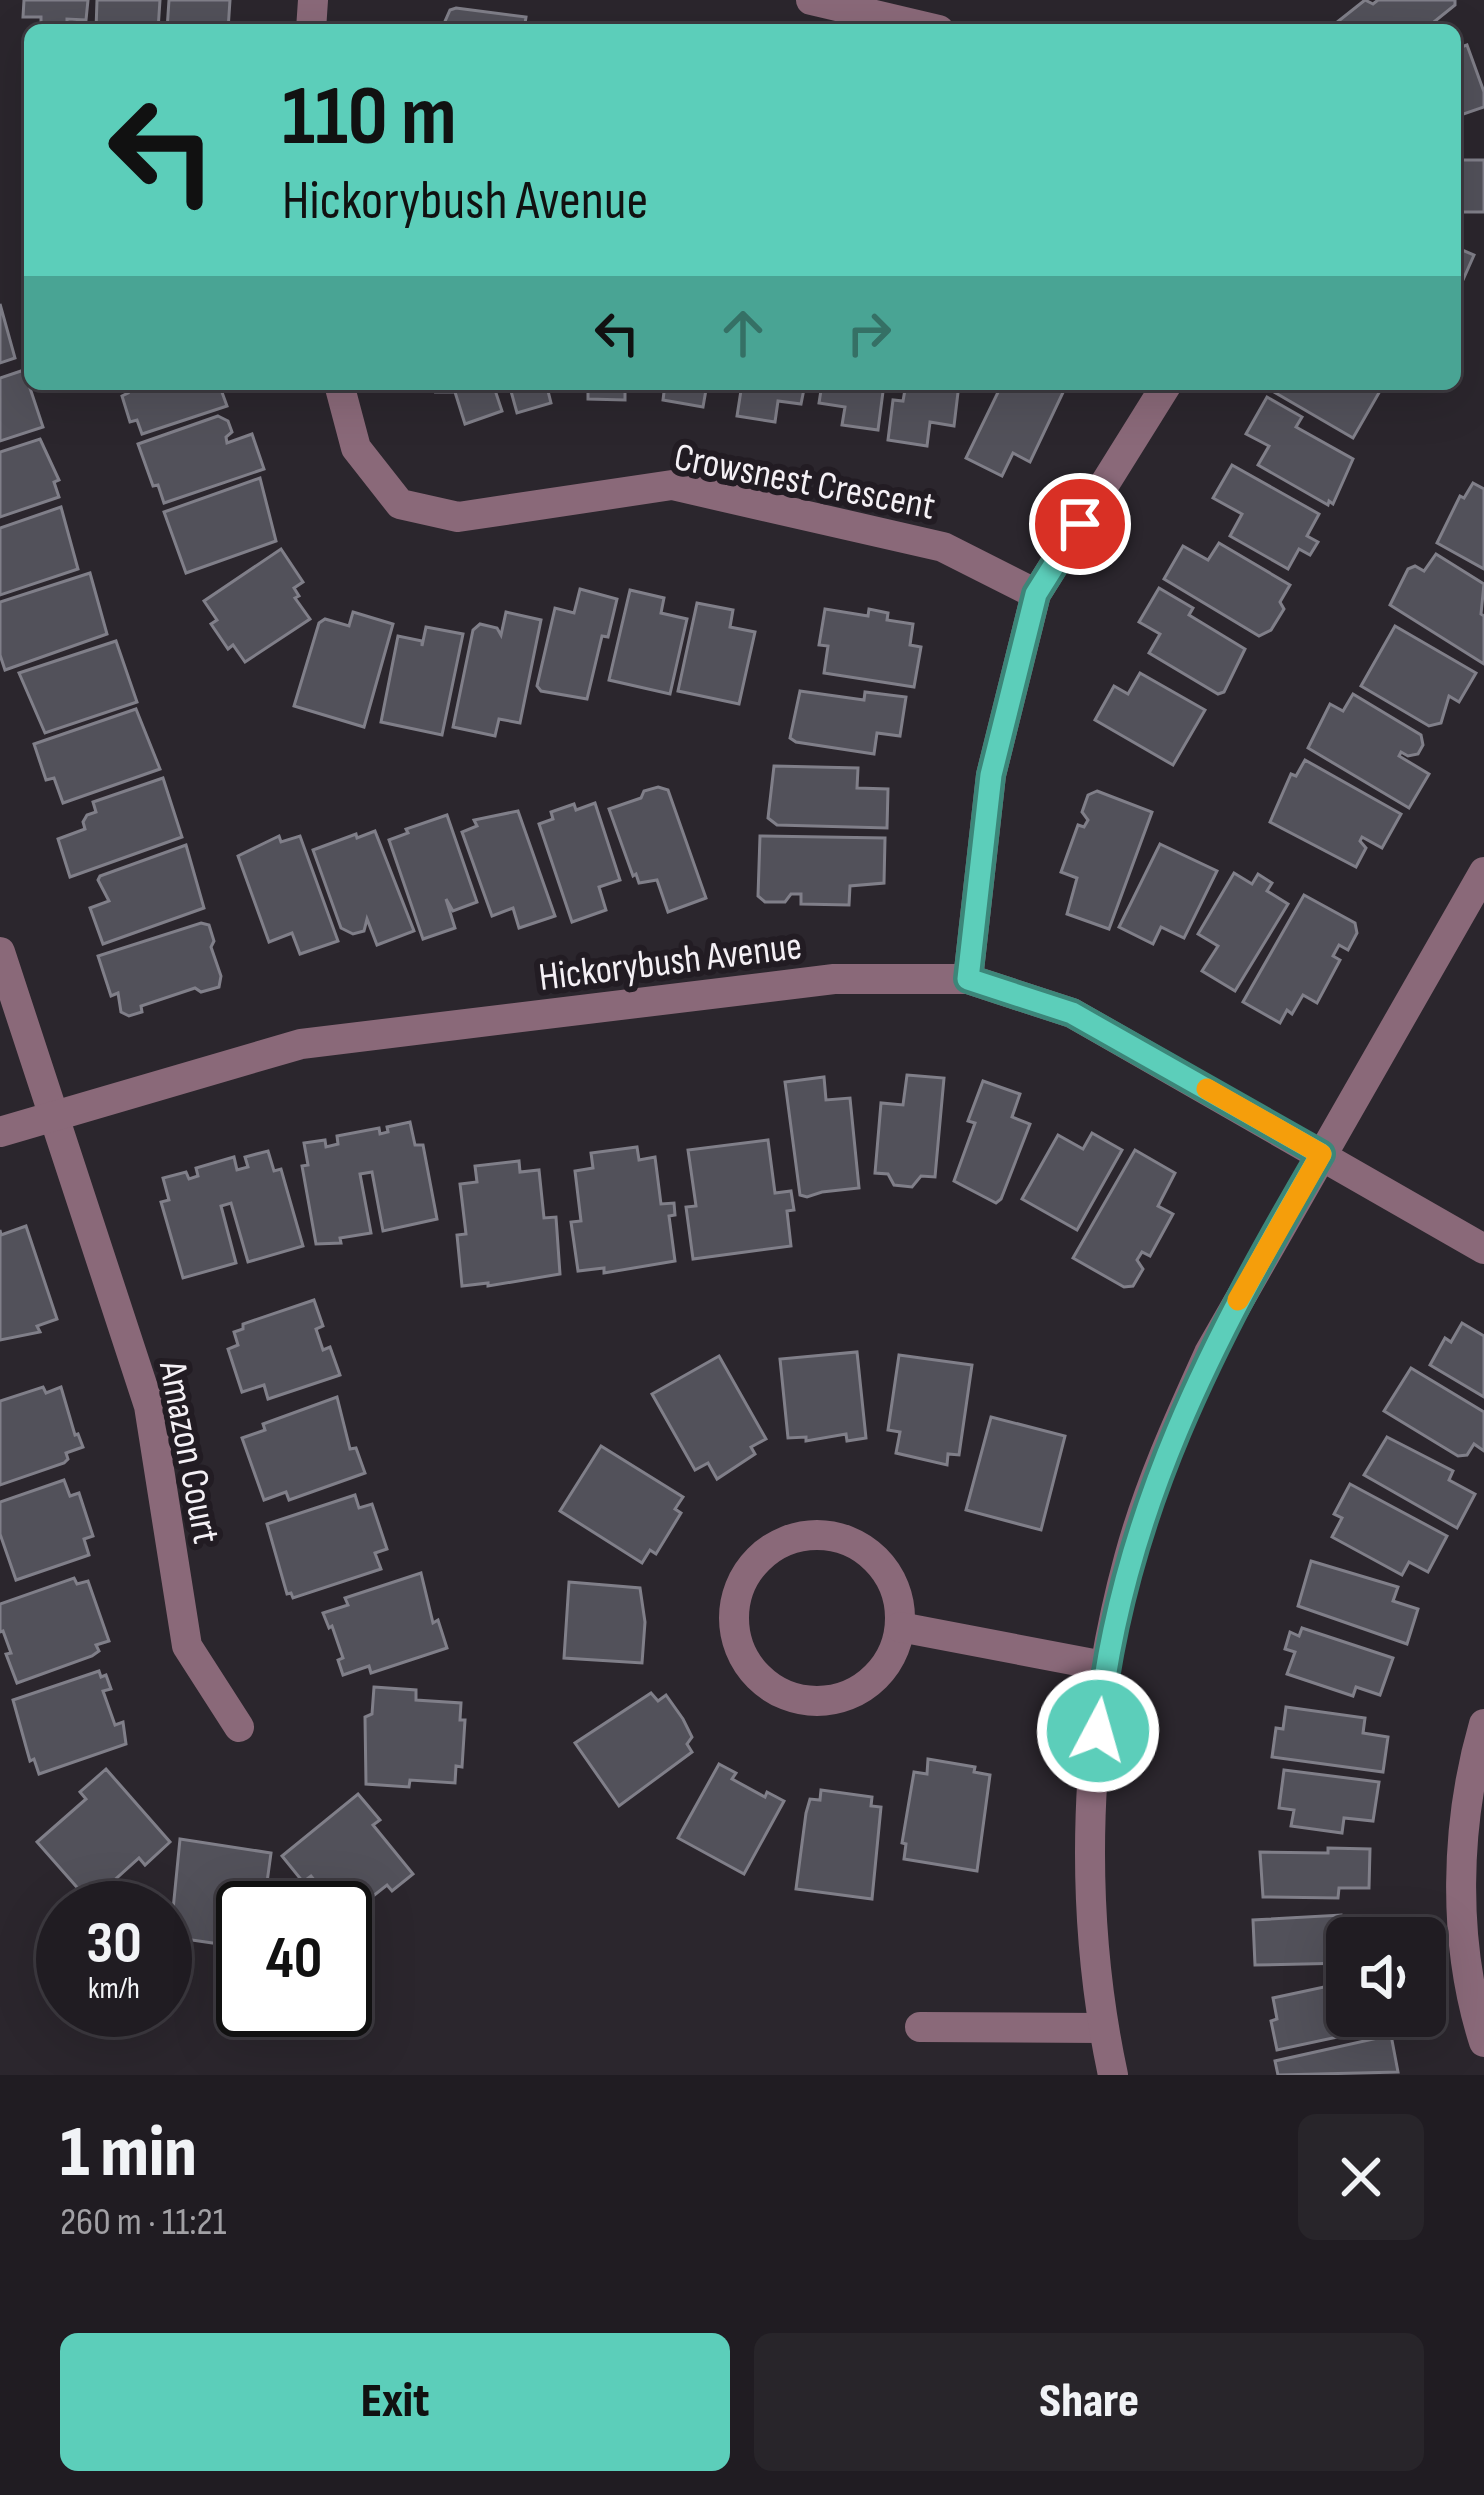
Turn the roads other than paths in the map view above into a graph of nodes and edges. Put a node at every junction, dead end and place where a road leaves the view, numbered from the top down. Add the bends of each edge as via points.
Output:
1 (812, 0) edge
2 (914, 24) edge
3 (342, 390) edge
4 (1163, 390) edge
5 (1036, 594) junction
6 (1484, 872) edge
7 (0, 952) edge
8 (968, 979) junction
9 (53, 1115) junction
10 (0, 1132) edge
11 (1321, 1154) junction
12 (1484, 1249) edge
13 (900, 1627) junction
14 (1104, 1666) junction
15 (1484, 1724) edge
16 (239, 1727) dead end
17 (920, 2027) dead end
18 (1102, 2028) junction
19 (1484, 2042) edge
20 (1113, 2075) edge

1 - 2 street
3 - 5 street, Crowsnest Crescent via 356,448 400,504 458,517 672,484 943,547
4 - 5 street
5 - 8 street via 991,775
6 - 11 street
7 - 9 street, Amazon Court
8 - 9 street, Hickorybush Avenue via 833,979 301,1044
8 - 11 street, Hickorybush Avenue via 1072,1013
9 - 10 street, Hickorybush Avenue
9 - 16 street, Amazon Court via 149,1406 187,1646
11 - 12 street, Hickorybush Avenue
11 - 14 street via 1219,1334 1172,1437 1130,1555
13 - 13 street via 886,1571 841,1537 784,1540 742,1580 734,1607 744,1659 782,1694 807,1701 858,1691 893,1652
13 - 14 street
14 - 18 street via 1091,1862
15 - 19 street via 1471,1769 1460,1889
17 - 18 street
18 - 20 street

